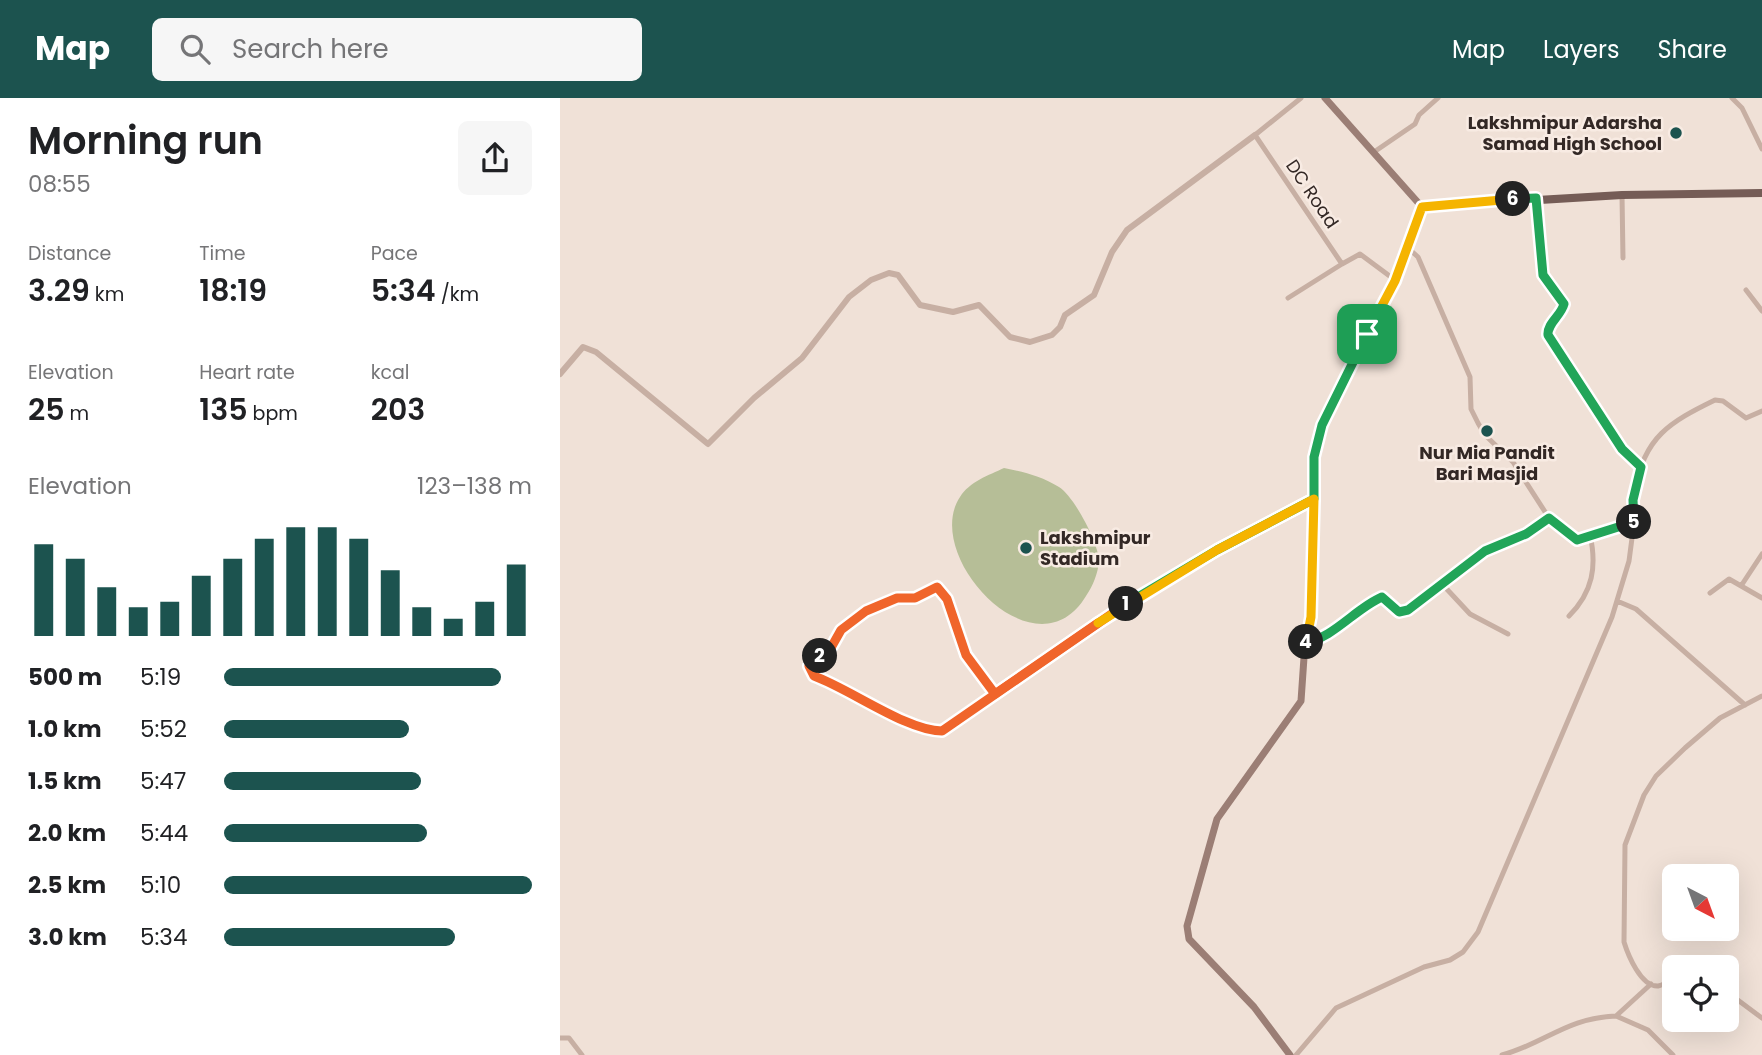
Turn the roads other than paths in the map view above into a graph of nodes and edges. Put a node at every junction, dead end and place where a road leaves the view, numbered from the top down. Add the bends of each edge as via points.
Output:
1 (1301, 98) edge
2 (1325, 98) edge
3 (1438, 98) edge
4 (1732, 98) edge
5 (1255, 135) junction
6 (1762, 149) edge
7 (1374, 152) junction
8 (1762, 192) edge
9 (1622, 195) junction
10 (1536, 198) junction
11 (1422, 207) junction
12 (1407, 247) junction
13 (1623, 258) dead end
14 (1342, 264) junction
15 (1395, 281) junction
16 (1553, 290) joint
17 (1746, 290) dead end
18 (1288, 298) dead end
19 (1762, 311) edge
20 (560, 374) edge
21 (1762, 411) edge
22 (1641, 467) junction
23 (1314, 499) junction
24 (1549, 518) junction
25 (1634, 523) junction
26 (1590, 535) junction
27 (1762, 554) edge
28 (1443, 585) junction
29 (1741, 586) junction
30 (1710, 593) dead end
31 (1762, 598) edge
32 (1620, 602) junction
33 (1569, 615) dead end
34 (1508, 634) dead end
35 (1305, 643) junction
36 (995, 694) junction
37 (1762, 696) edge
38 (1745, 705) junction
39 (1651, 984) junction
40 (1662, 984) edge
41 (1739, 1001) edge
42 (1616, 1016) junction
43 (1762, 1018) edge
44 (560, 1038) edge
45 (582, 1055) edge
46 (1290, 1055) edge
47 (1296, 1055) edge
48 (1502, 1055) edge
49 (1673, 1055) edge

1 - 5 street
2 - 7 main road
3 - 7 street via 1415,124
4 - 6 street via 1742,108
5 - 14 street, DC Road
5 - 20 street via 1127,230 1094,295 1065,315 1052,335 1035,341 1010,337 979,305 953,312 920,305 898,275 889,273 849,296 802,358 708,444 596,352 583,347
7 - 11 main road
8 - 9 main road
9 - 10 main road
9 - 13 street
10 - 11 main road
10 - 16 street via 1543,275
11 - 12 main road
12 - 15 main road
12 - 24 street via 1418,257 1470,377 1471,409 1478,423 1513,462
14 - 15 street via 1360,254
14 - 18 street
15 - 23 main road via 1322,425 1314,457
16 - 22 street via 1564,304 1548,335 1622,449
17 - 19 street
21 - 22 street via 1746,418 1715,400 1660,432
22 - 25 street via 1633,500
23 - 35 main road via 1311,617
23 - 36 street via 1134,598
24 - 26 street via 1571,538
24 - 28 street via 1476,557
25 - 26 street
25 - 32 street
26 - 33 street via 1596,561 1593,574 1578,607
27 - 29 street
28 - 34 street via 1470,614
28 - 35 street via 1408,610 1399,612 1382,597 1369,602 1332,631
29 - 30 street via 1728,579
29 - 31 street
32 - 38 street via 1636,609
32 - 47 street via 1478,932 1463,952 1450,960 1424,967 1336,1008
35 - 46 main road via 1301,701 1217,819 1187,926 1188,939 1254,1007
36 - 36 street via 942,731 919,727 845,687 814,676 809,666 827,652 841,630 866,611 937,587 947,599 966,655
37 - 38 street
38 - 39 street via 1720,718 1656,776 1625,845 1624,942 1634,966
39 - 40 street
39 - 42 street
41 - 43 street
42 - 48 street via 1574,1022
42 - 49 street via 1648,1030
44 - 45 street via 569,1038

